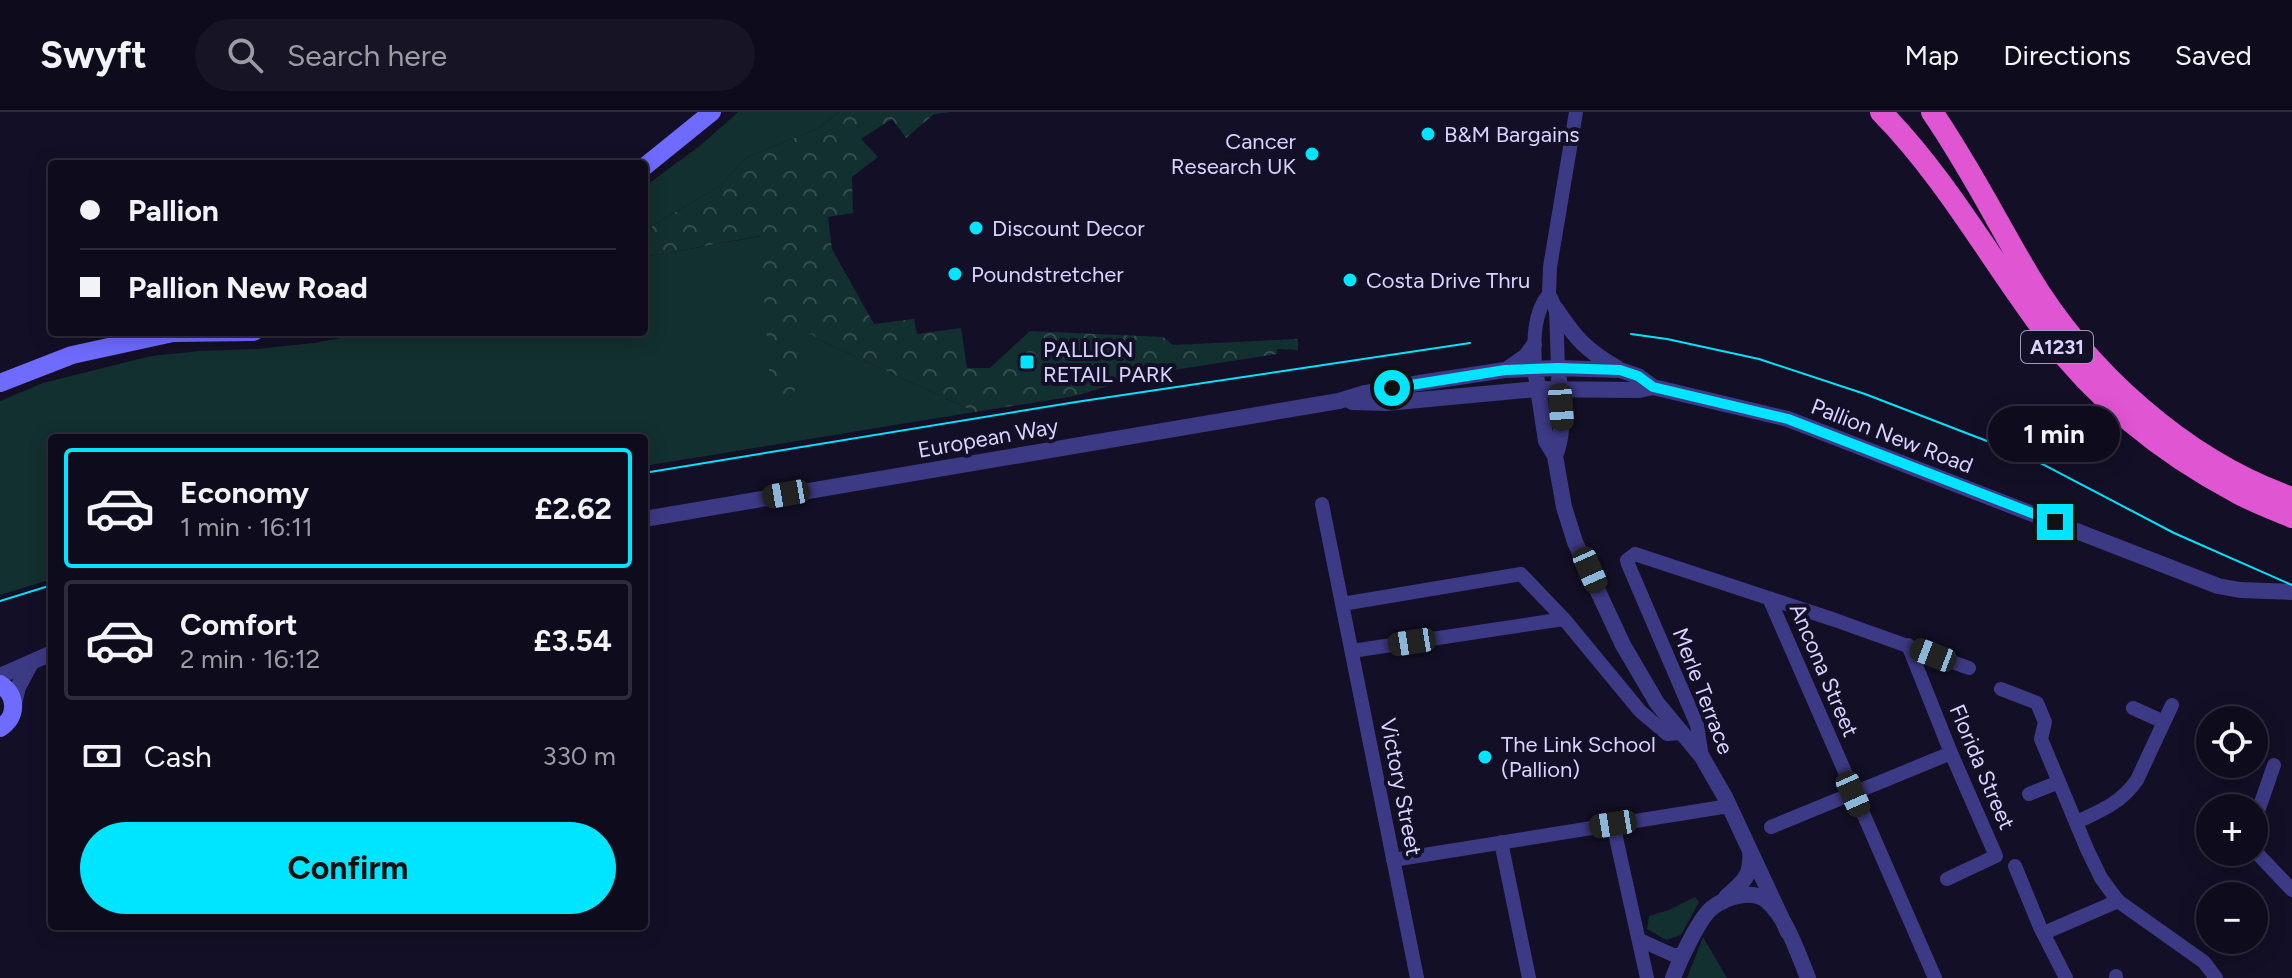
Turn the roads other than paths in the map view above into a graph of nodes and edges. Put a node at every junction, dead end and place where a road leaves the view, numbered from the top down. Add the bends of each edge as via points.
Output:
1 (712, 112) edge
2 (1576, 112) edge
3 (1881, 112) edge
4 (1932, 112) edge
5 (648, 164) edge
6 (1552, 301) junction
7 (159, 336) edge
8 (1534, 345) junction
9 (1558, 368) junction
10 (1535, 369) junction
11 (1505, 370) junction
12 (1620, 370) junction
13 (0, 383) edge
14 (1653, 387) junction
15 (1560, 388) junction
16 (1537, 389) junction
17 (1339, 401) junction
18 (1555, 456) junction
19 (2292, 498) edge
20 (1322, 504) dead end
21 (2292, 517) edge
22 (648, 518) edge
23 (2292, 592) edge
24 (1769, 598) junction
25 (1342, 604) junction
26 (1564, 619) junction
27 (1908, 645) junction
28 (1352, 651) junction
29 (48, 655) edge
30 (31, 663) junction
31 (1969, 668) dead end
32 (0, 676) edge
33 (0, 684) edge
34 (2001, 689) dead end
35 (14, 704) junction
36 (2172, 705) dead end
37 (2133, 708) dead end
38 (2164, 722) junction
39 (0, 728) edge
40 (1681, 733) junction
41 (1951, 753) junction
42 (1702, 757) junction
43 (2274, 765) dead end
44 (2059, 782) junction
45 (1853, 794) junction
46 (2029, 794) dead end
47 (2264, 794) edge
48 (1729, 806) junction
49 (2077, 822) junction
50 (1613, 824) junction
51 (1771, 827) dead end
52 (1501, 842) junction
53 (1750, 848) junction
54 (1393, 860) junction
55 (2268, 865) edge
56 (2015, 866) dead end
57 (1947, 879) dead end
58 (2292, 890) edge
59 (2118, 901) junction
60 (1711, 909) junction
61 (1788, 932) junction
62 (2044, 933) junction
63 (1640, 940) junction
64 (1682, 955) junction
65 (1417, 978) edge
66 (1529, 978) edge
67 (1647, 978) edge
68 (1673, 978) edge
69 (1808, 978) edge
70 (1935, 978) edge
71 (2066, 978) edge
72 (2216, 978) edge

1 - 5 main road
2 - 6 street via 1550,267
3 - 21 highway, A1231 via 1944,184 2047,335 2109,404 2202,473
4 - 19 highway, A1231 via 2029,276 2092,361 2126,395 2205,455
6 - 8 street via 1542,302
6 - 9 street
6 - 12 street via 1586,349
7 - 13 main road via 72,355
8 - 10 street
8 - 11 street
9 - 10 street, Pallion New Road
9 - 12 street, Pallion New Road
9 - 15 street
10 - 11 street, European Way
10 - 16 street
11 - 17 street, European Way
12 - 14 street, Pallion New Road
14 - 15 street, Pallion New Road
14 - 23 street, Pallion New Road via 1788,419 2218,586
15 - 16 street, Pallion New Road
15 - 18 street via 1561,441
16 - 17 street, European Way via 1386,403
16 - 18 street via 1546,441
17 - 22 street, European Way
18 - 40 street via 1575,542 1623,645
20 - 25 street, Victory Street
24 - 27 street
24 - 42 street, Merle Terrace via 1641,554 1630,556 1628,564 1697,725
24 - 45 street, Ancona Street
25 - 26 street via 1521,574
25 - 28 street, Victory Street
26 - 28 street
26 - 40 street via 1640,711 1667,734
27 - 31 street
27 - 41 street, Florida Street
28 - 54 street, Victory Street
29 - 30 street
30 - 32 street
30 - 35 street
33 - 35 main road
34 - 44 street via 2037,703 2045,722 2041,739
35 - 39 main road via 12,716
36 - 38 street
37 - 38 street
38 - 49 street via 2130,791
40 - 42 street
41 - 45 street
41 - 57 street, Florida Street via 1996,856
42 - 48 street, Merle Terrace
43 - 47 street
44 - 46 street
44 - 49 street
45 - 51 street
45 - 70 street, Ancona Street
48 - 50 street
48 - 53 street, Merle Terrace
49 - 59 street via 2101,878
50 - 52 street
50 - 63 street
52 - 54 street
52 - 66 street
53 - 60 street via 1747,877
53 - 61 street, Merle Terrace
54 - 65 street, Victory Street
55 - 58 street
56 - 62 street
59 - 62 street
59 - 72 street via 2204,962
60 - 61 street via 1757,894 1770,903
60 - 64 street
61 - 69 street
62 - 71 street
63 - 64 street
63 - 67 street
64 - 68 street

